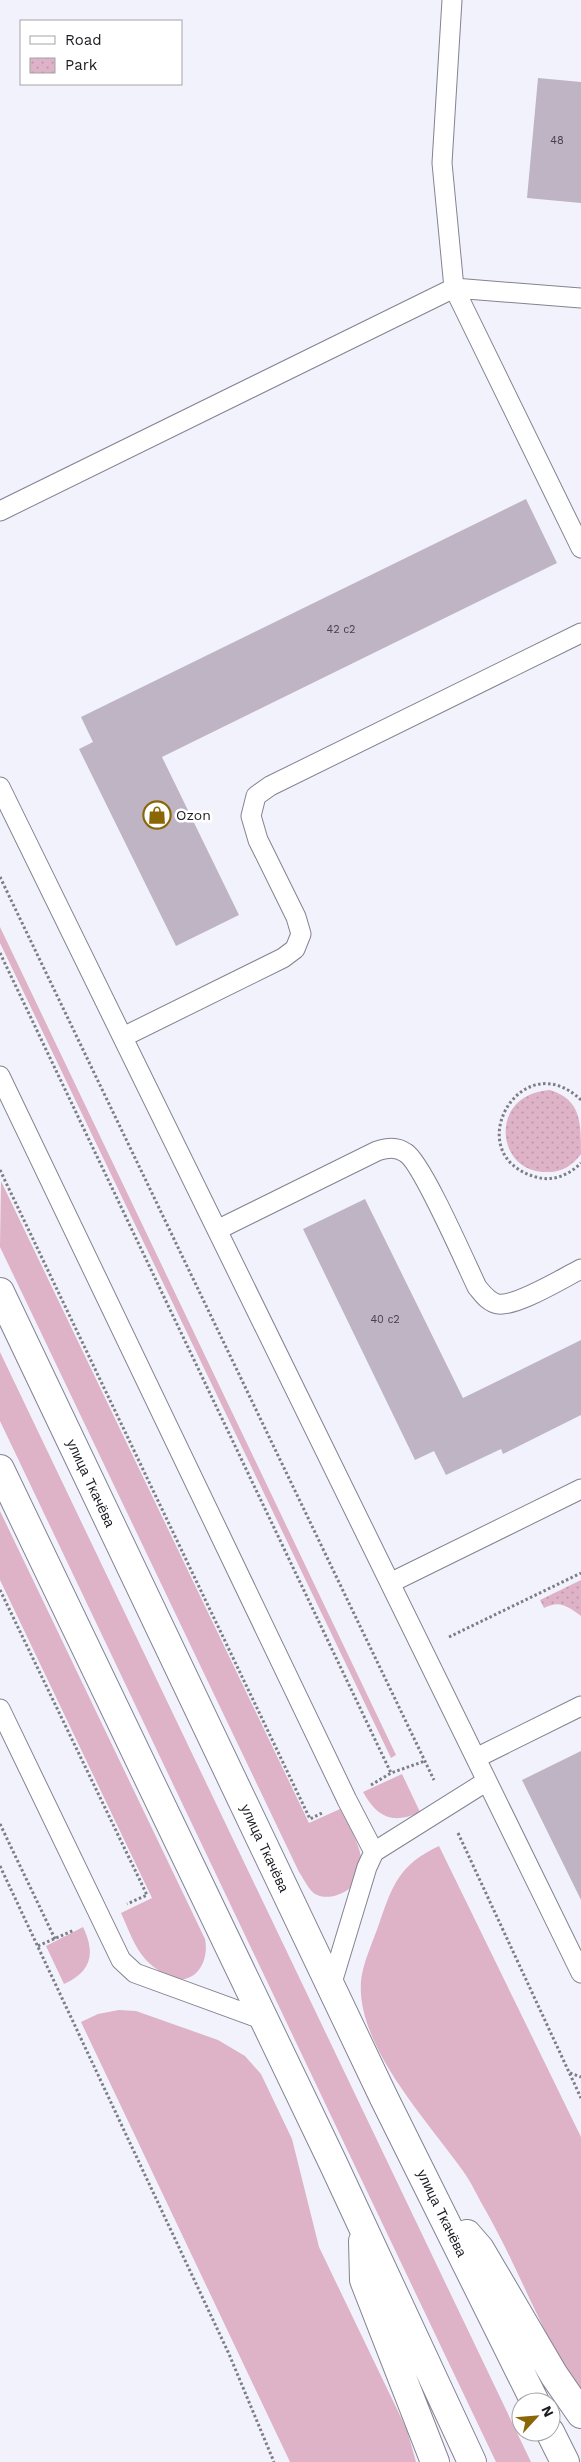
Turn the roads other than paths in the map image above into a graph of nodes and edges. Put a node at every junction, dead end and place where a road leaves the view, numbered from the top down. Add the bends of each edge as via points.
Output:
1 (452, 0) edge
2 (454, 288) junction
3 (581, 298) edge
4 (0, 511) edge
5 (581, 548) edge
6 (581, 633) edge
7 (0, 787) edge
8 (122, 1037) junction
9 (0, 1076) edge
10 (217, 1230) junction
11 (581, 1269) edge
12 (0, 1292) edge
13 (0, 1469) edge
14 (581, 1489) edge
15 (390, 1583) junction
16 (581, 1706) edge
17 (0, 1709) edge
18 (476, 1758) junction
19 (487, 1781) junction
20 (374, 1852) junction
21 (581, 1973) edge
22 (331, 1986) junction
23 (264, 2020) junction
24 (434, 2197) junction
25 (363, 2229) junction
26 (530, 2392) edge
27 (581, 2414) edge
28 (555, 2442) edge
29 (435, 2462) edge
30 (472, 2462) edge
31 (565, 2462) edge

1 - 2 lane via 442,163
2 - 3 lane
2 - 4 lane
2 - 5 lane
6 - 8 lane via 270,786 256,796 251,816 258,840 296,918 301,934 296,949
7 - 8 lane
8 - 10 lane
9 - 20 lane
10 - 11 lane via 391,1147 407,1153 420,1171 477,1287 487,1299 500,1304 516,1301
10 - 15 lane
12 - 22 street, улица Ткачёва
13 - 23 street
14 - 15 lane
15 - 18 lane
16 - 18 lane
17 - 23 lane via 121,1960 135,1973
18 - 19 lane
19 - 20 lane
19 - 21 lane
20 - 22 lane
22 - 24 street, улица Ткачёва
23 - 25 street
24 - 26 street, улица Ткачёва
24 - 27 street via 480,2249 554,2375
25 - 29 street via 364,2280
25 - 30 street
28 - 31 street

